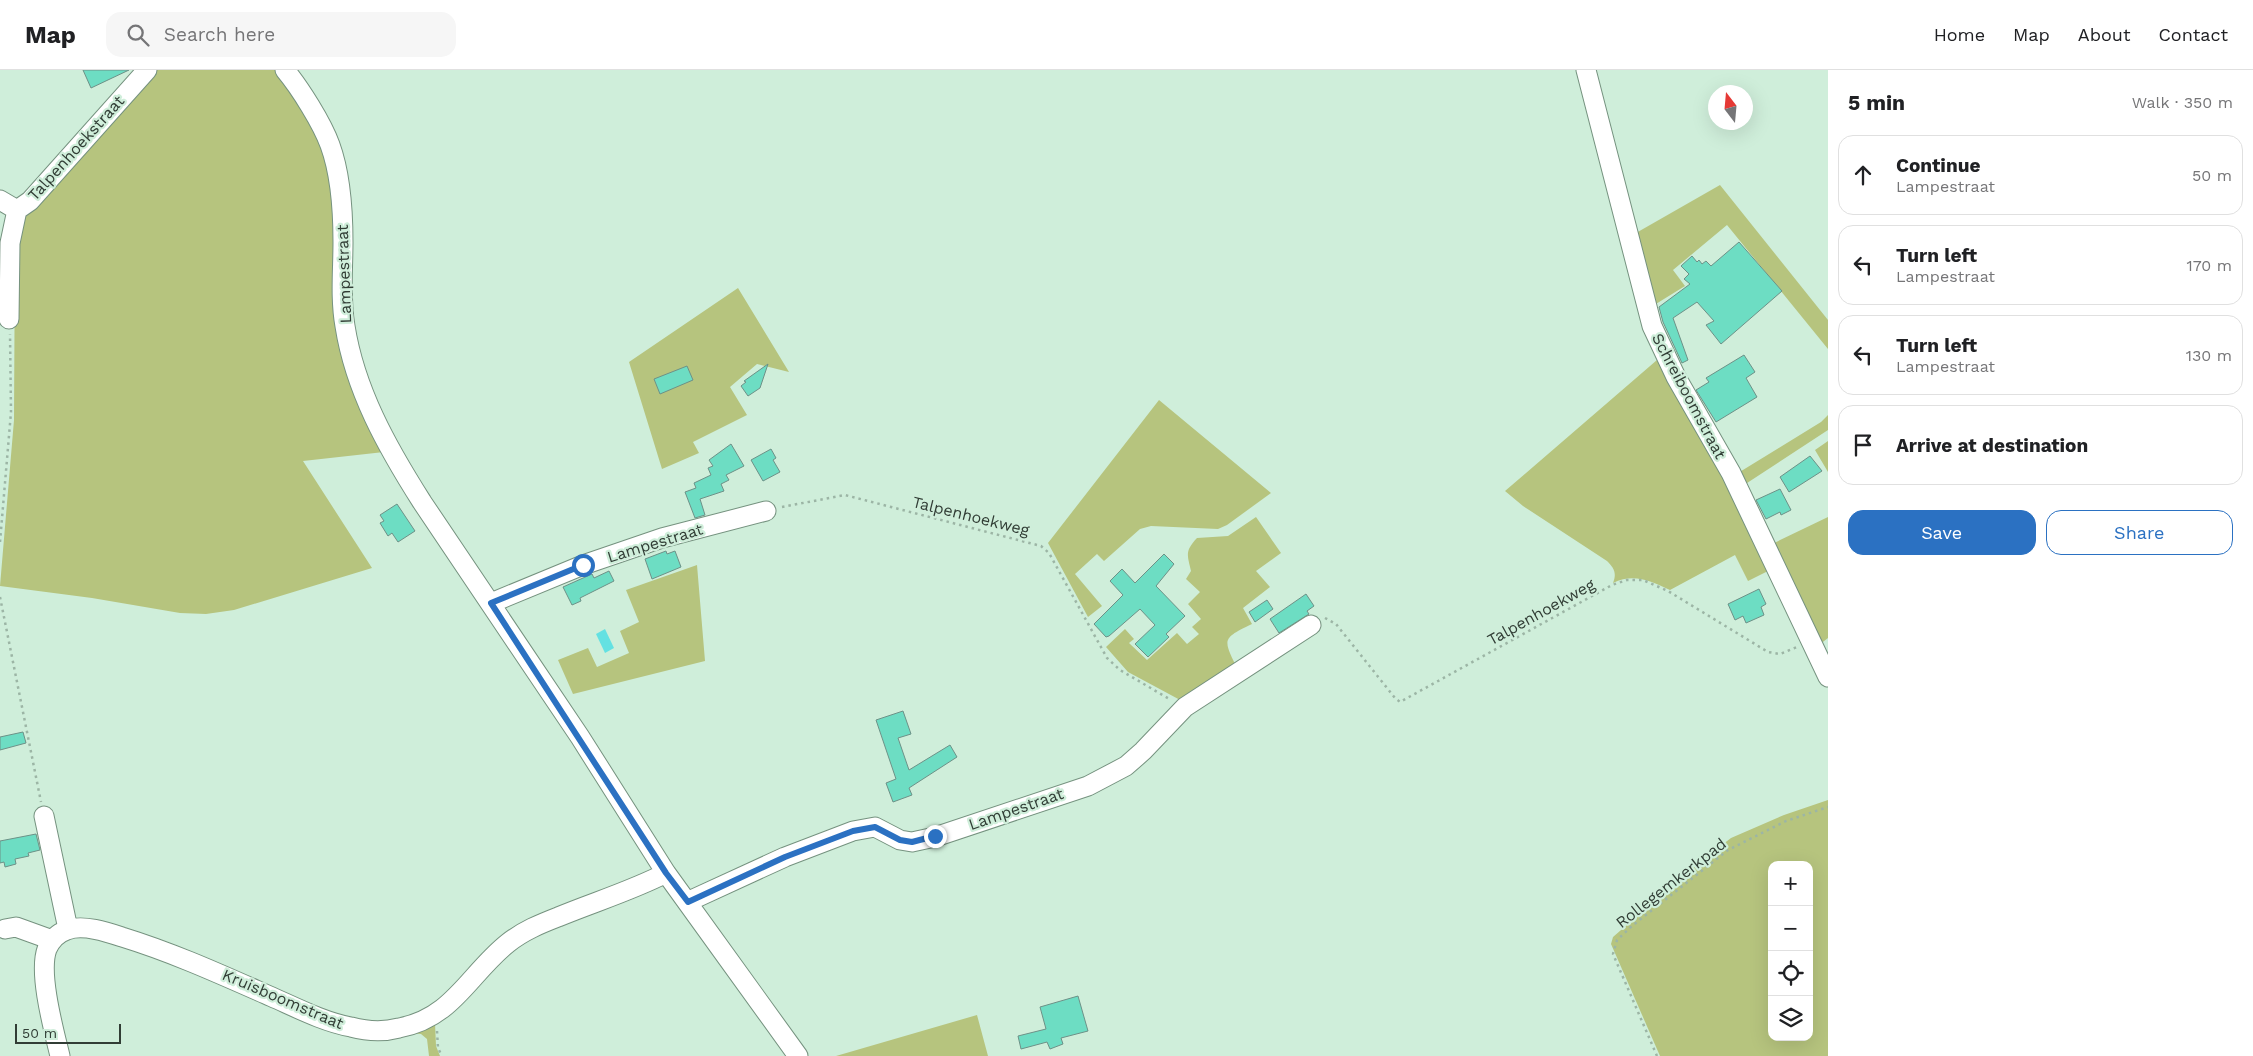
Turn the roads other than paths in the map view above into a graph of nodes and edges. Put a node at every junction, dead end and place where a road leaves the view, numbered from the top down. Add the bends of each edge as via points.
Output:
1 (147, 70) edge
2 (285, 70) edge
3 (1586, 70) edge
4 (0, 200) edge
5 (16, 210) junction
6 (9, 319) road end
7 (766, 511) road end
8 (491, 603) junction
9 (1311, 626) road end
10 (1828, 677) edge
11 (44, 816) road end
12 (666, 873) junction
13 (688, 902) junction
14 (5, 929) dead end
15 (68, 929) junction
16 (52, 940) junction
17 (60, 1056) edge
18 (798, 1056) edge

1 - 5 street, Talpenhoekstraat via 30,201
2 - 8 street, Lampestraat via 330,144 341,202 344,324 359,381 398,463
3 - 10 street, Schreiboomstraat via 1652,326 1676,377 1731,473
4 - 5 street, Talpenhoekstraat
5 - 6 street via 10,243
7 - 8 street, Lampestraat via 662,538 583,565
8 - 12 street, Lampestraat
9 - 13 street, Lampestraat via 1185,707 1126,766 1088,786 912,842 900,840 875,827 853,831 785,857
11 - 15 street
12 - 13 street, Lampestraat
12 - 15 street, Kruisboomstraat via 639,887 528,929 508,942 436,1015 398,1029 351,1027 150,945 104,932
13 - 18 street, Lampestraat
14 - 16 street via 16,927
15 - 16 street
16 - 17 street via 46,951 45,971

